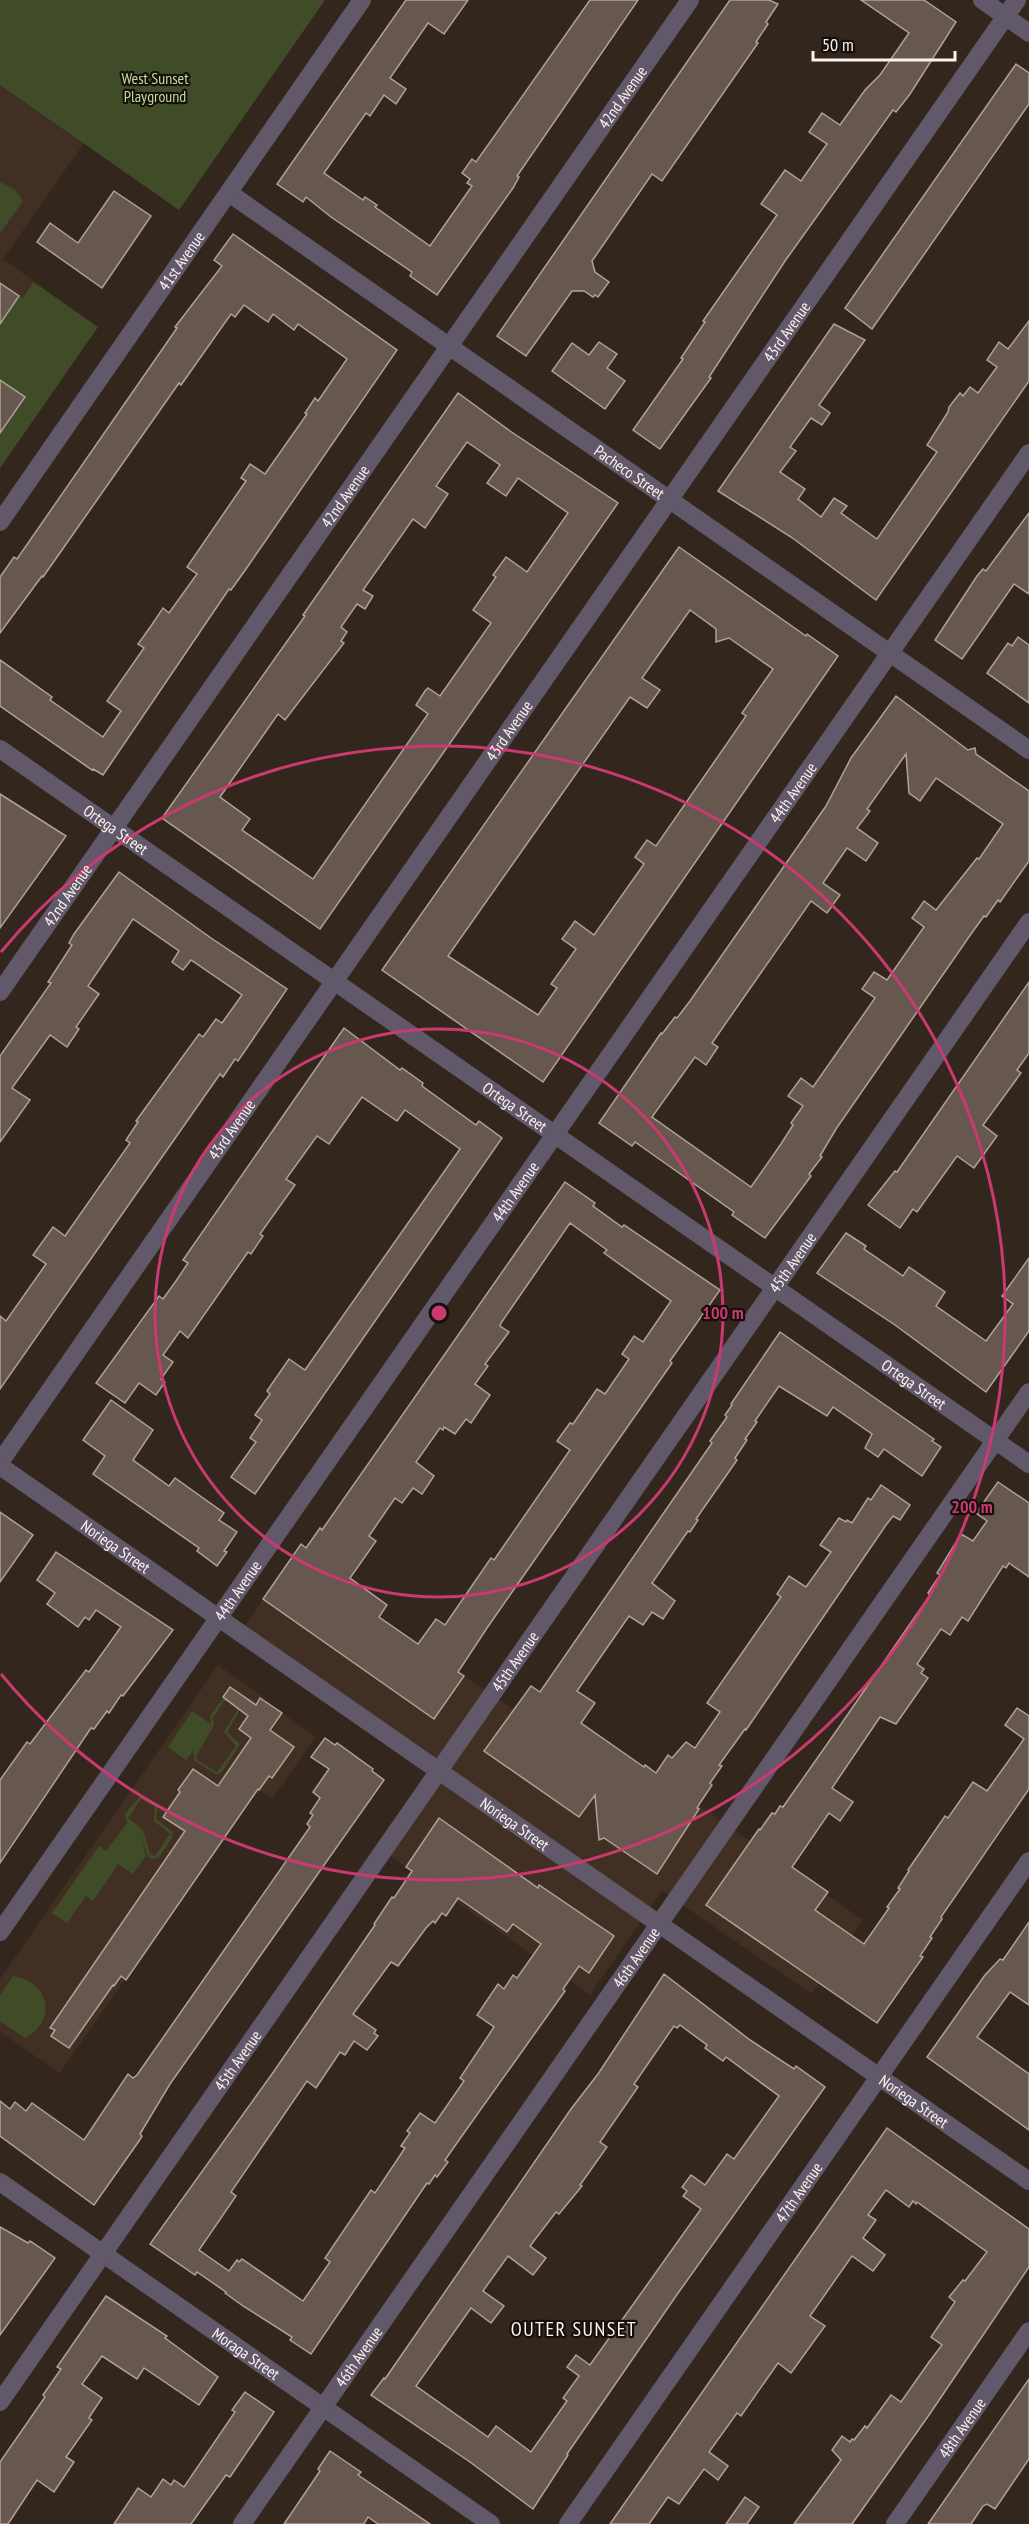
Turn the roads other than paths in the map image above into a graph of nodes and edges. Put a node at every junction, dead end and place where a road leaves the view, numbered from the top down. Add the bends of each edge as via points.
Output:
1 (362, 0) edge
2 (690, 0) edge
3 (982, 0) edge
4 (1017, 0) edge
5 (1006, 16) junction
6 (1029, 33) edge
7 (229, 193) junction
8 (449, 347) junction
9 (1029, 453) edge
10 (670, 500) junction
11 (0, 522) edge
12 (890, 653) junction
13 (0, 749) edge
14 (1029, 750) edge
15 (114, 828) junction
16 (1029, 922) edge
17 (334, 981) junction
18 (0, 992) edge
19 (555, 1135) junction
20 (775, 1288) junction
21 (1029, 1392) edge
22 (995, 1441) junction
23 (0, 1464) edge
24 (1029, 1464) edge
25 (219, 1618) junction
26 (439, 1771) junction
27 (1029, 1862) edge
28 (659, 1924) junction
29 (0, 1932) edge
30 (879, 2077) junction
31 (1029, 2181) edge
32 (0, 2182) edge
33 (103, 2254) junction
34 (1029, 2331) edge
35 (0, 2402) edge
36 (323, 2407) junction
37 (242, 2524) edge
38 (491, 2524) edge
39 (568, 2524) edge
40 (895, 2524) edge

1 - 7 street, 41st Avenue
2 - 8 street, 42nd Avenue
3 - 5 street
4 - 5 street, 43rd Avenue
5 - 6 street
5 - 10 street, 43rd Avenue
7 - 8 street, Pacheco Street
7 - 11 street, 41st Avenue
8 - 10 street, Pacheco Street
8 - 15 street, 42nd Avenue
9 - 12 street, 44th Avenue
10 - 12 street, Pacheco Street
10 - 17 street, 43rd Avenue
12 - 14 street, Pacheco Street
12 - 19 street, 44th Avenue
13 - 15 street, Ortega Street
15 - 17 street, Ortega Street
15 - 18 street, 42nd Avenue
16 - 20 street, 45th Avenue
17 - 19 street, Ortega Street
17 - 23 street, 43rd Avenue
19 - 20 street, Ortega Street
19 - 25 street, 44th Avenue
20 - 22 street, Ortega Street
20 - 26 street, 45th Avenue
21 - 22 street, 46th Avenue
22 - 24 street, Ortega Street
22 - 28 street, 46th Avenue
23 - 25 street, Noriega Street
25 - 26 street, Noriega Street
25 - 29 street, 44th Avenue
26 - 28 street, Noriega Street
26 - 33 street, 45th Avenue
27 - 30 street, 47th Avenue
28 - 30 street, Noriega Street
28 - 36 street, 46th Avenue
30 - 31 street, Noriega Street
30 - 39 street, 47th Avenue
32 - 33 street, Moraga Street
33 - 35 street, 45th Avenue
33 - 36 street, Moraga Street
34 - 40 street, 48th Avenue
36 - 37 street, 46th Avenue
36 - 38 street, Moraga Street

